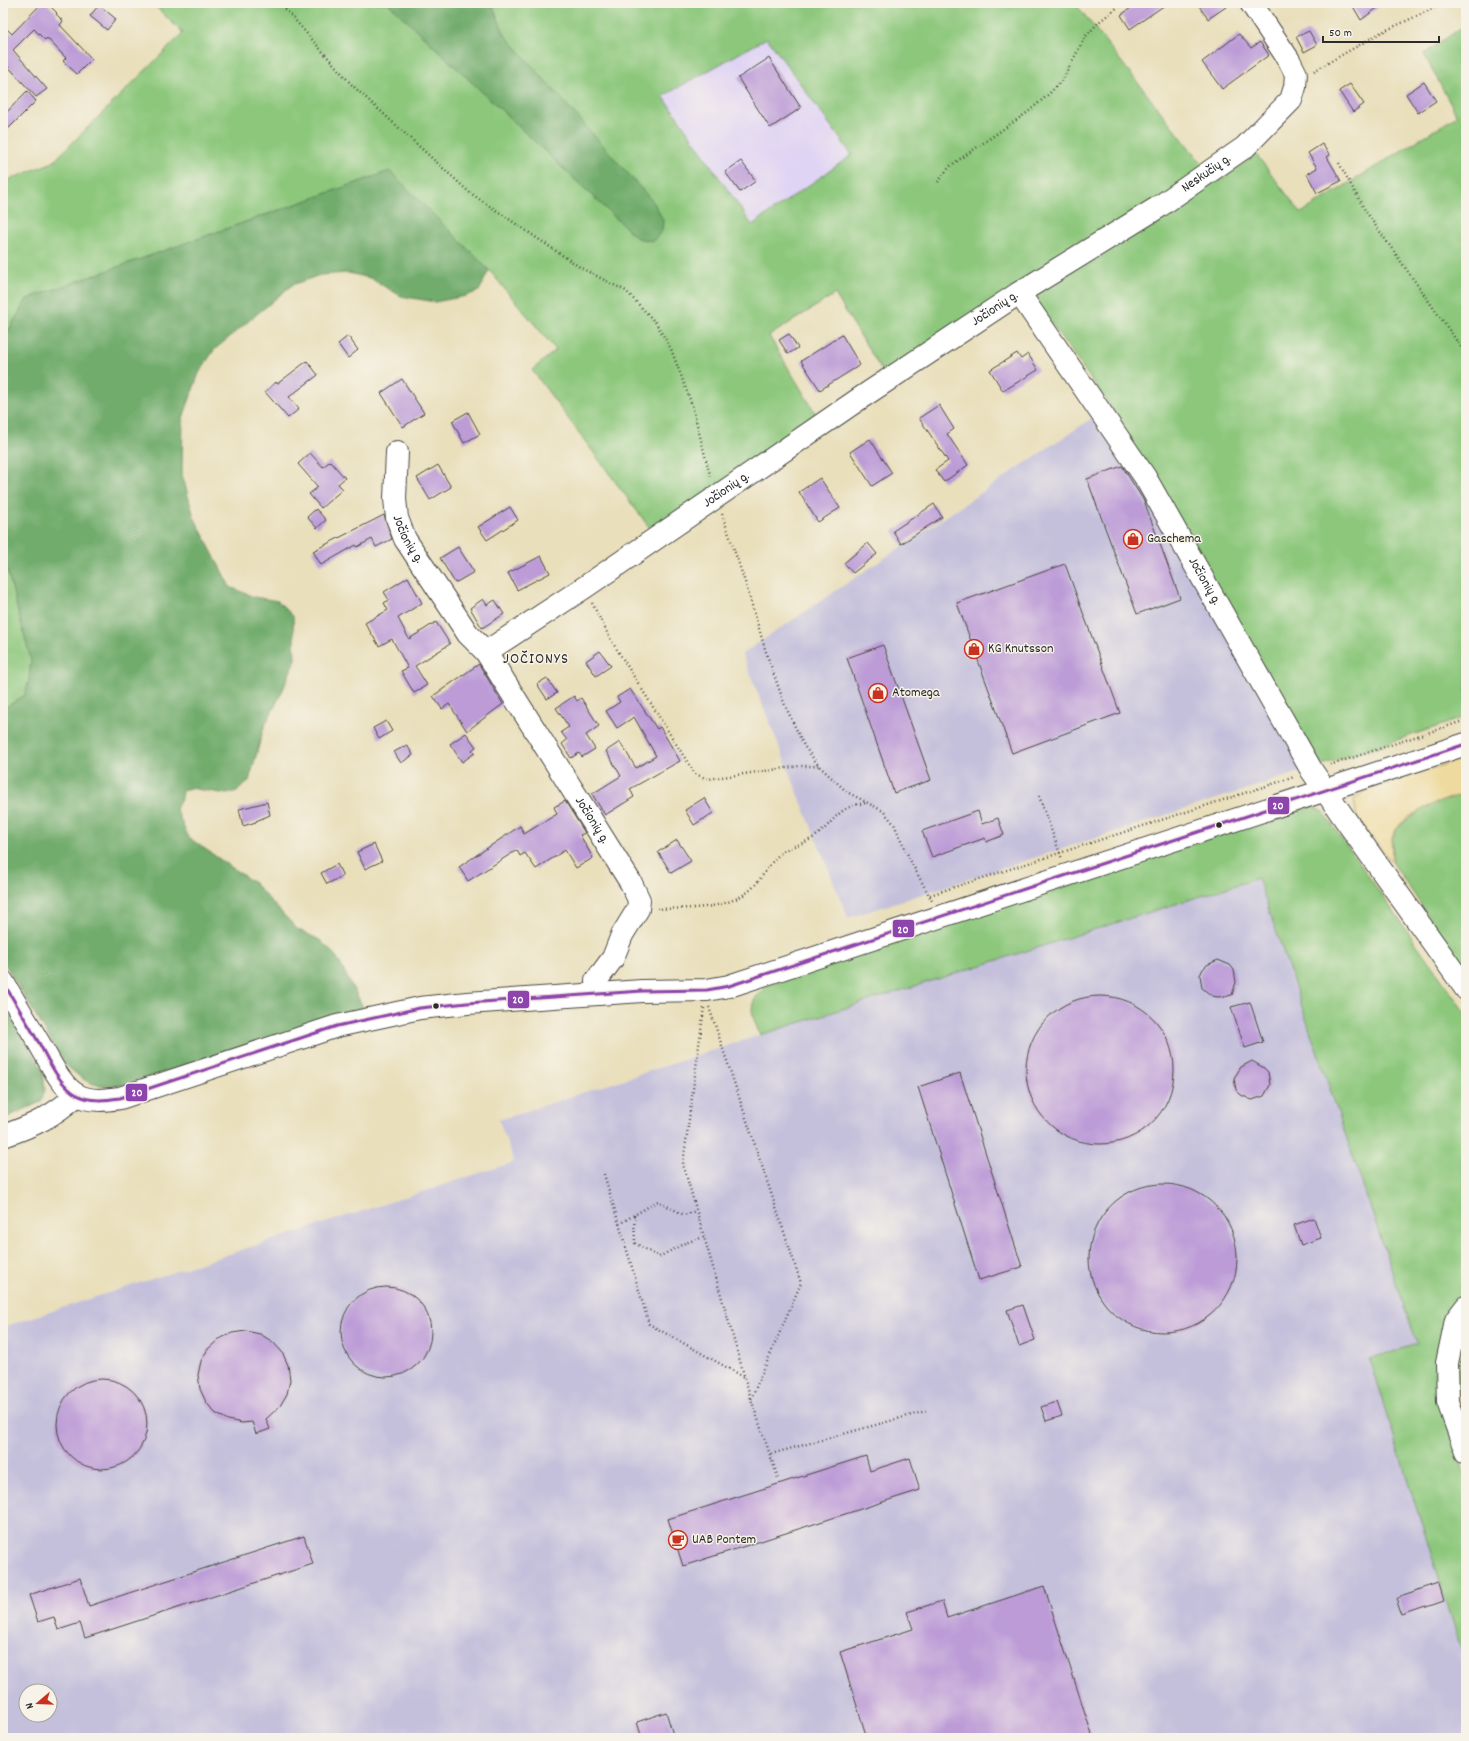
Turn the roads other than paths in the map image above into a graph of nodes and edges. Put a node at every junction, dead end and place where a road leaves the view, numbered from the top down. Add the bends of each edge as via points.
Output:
1 (1251, 3) edge
2 (1018, 293) junction
3 (397, 452) dead end
4 (486, 652) junction
5 (1466, 744) edge
6 (1325, 790) junction
7 (3, 982) edge
8 (1466, 990) edge
9 (598, 994) junction
10 (77, 1095) junction
11 (3, 1136) edge
12 (1466, 1307) edge
13 (1466, 1452) edge

1 - 2 street, Neskučių g. via 1296,74 1291,100 1245,147 1157,208
2 - 4 street, Jočionių g.
2 - 6 street, Jočionių g. via 1145,477
3 - 4 street, Jočionių g. via 395,499 397,518 405,539 468,634
4 - 9 street, Jočionių g. via 631,883 639,900 638,910 622,935 613,958 598,976
5 - 6 street
6 - 8 street, Jočionių g.
6 - 9 street via 707,993 642,991
7 - 10 street via 56,1071
9 - 10 street via 420,1008 337,1026 120,1098 89,1099
10 - 11 street via 49,1117
12 - 13 street via 1456,1320 1447,1363 1448,1402

